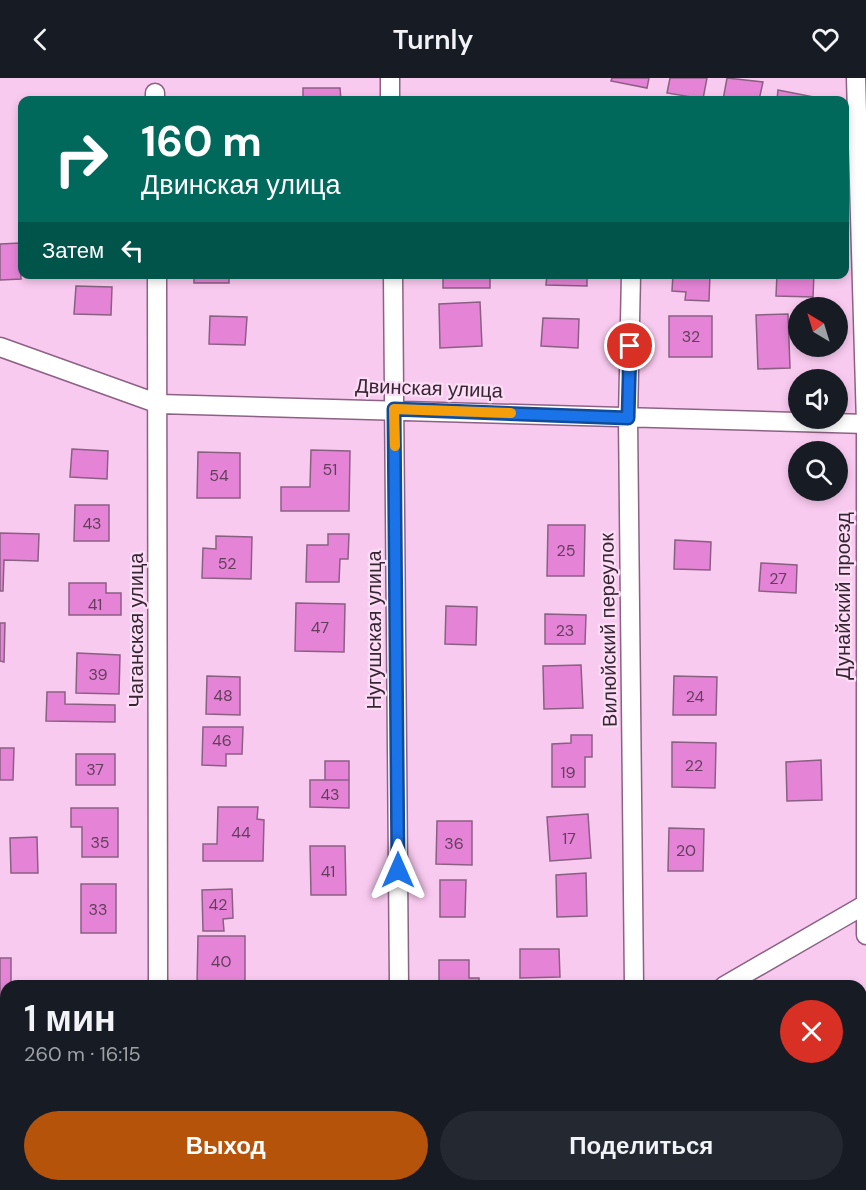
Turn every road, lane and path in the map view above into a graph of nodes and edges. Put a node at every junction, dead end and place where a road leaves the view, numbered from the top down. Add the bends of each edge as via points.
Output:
1 (390, 78) edge
2 (856, 78) edge
3 (390, 96) edge
4 (157, 279) edge
5 (393, 279) edge
6 (631, 279) edge
7 (0, 347) edge
8 (159, 404) junction
9 (394, 409) junction
10 (628, 418) junction
11 (866, 424) edge
12 (866, 904) edge
13 (866, 934) edge
14 (158, 980) edge
15 (399, 980) edge
16 (634, 980) edge
17 (734, 980) edge

1 - 3 street
2 - 11 street, Дунайский проезд
4 - 8 street, Чаганская улица
5 - 9 street, Нугушская улица
6 - 10 street, Вилюйский переулок
7 - 8 street, Двинская улица
8 - 9 street, Двинская улица
8 - 14 street, Чаганская улица
9 - 10 street, Двинская улица
9 - 15 street, Нугушская улица
10 - 11 street, Двинская улица
10 - 16 street, Вилюйский переулок
11 - 12 street, Дунайский проезд
12 - 13 street, Дунайский проезд
12 - 17 street

